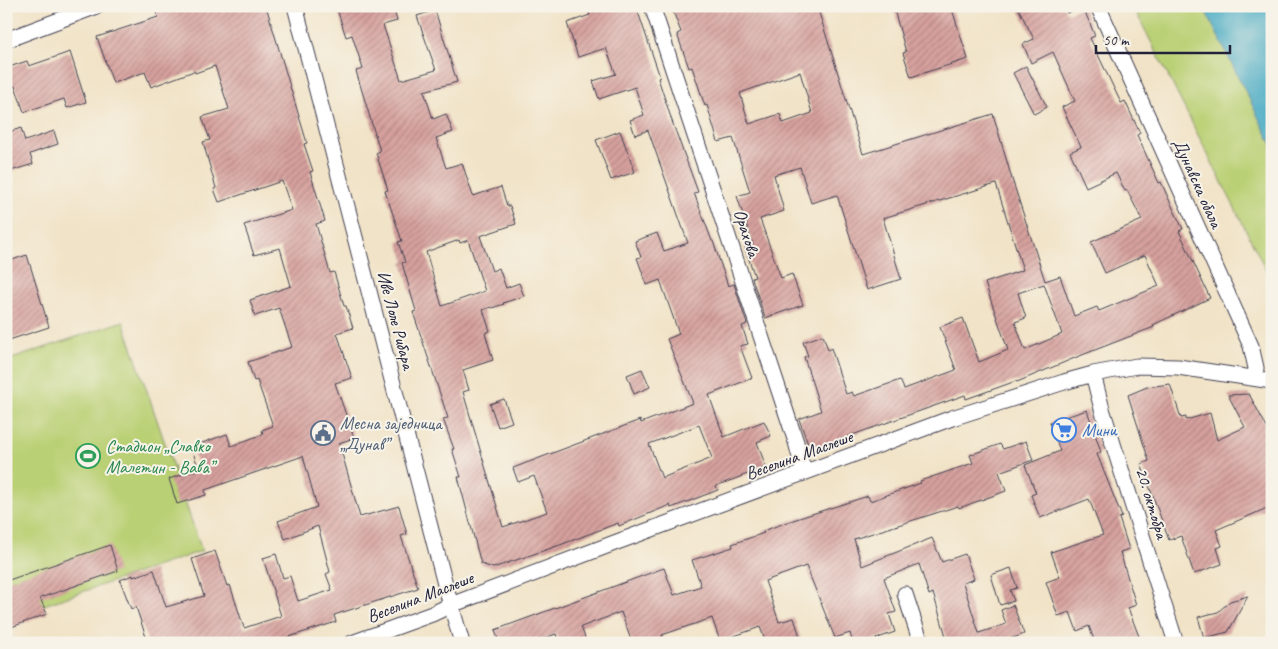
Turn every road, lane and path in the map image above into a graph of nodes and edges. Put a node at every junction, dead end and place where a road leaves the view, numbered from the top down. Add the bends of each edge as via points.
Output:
1 (97, 6) edge
2 (295, 6) edge
3 (652, 6) edge
4 (1098, 6) edge
5 (6, 40) edge
6 (1093, 374) junction
7 (1255, 377) junction
8 (1272, 381) edge
9 (804, 473) junction
10 (905, 594) dead end
11 (451, 605) junction
12 (352, 643) edge
13 (462, 643) edge
14 (921, 643) edge
15 (1176, 643) edge

1 - 5 street
2 - 11 street, Иве Лоле Рибара
3 - 9 street, Орахова
4 - 7 street, Дунавска обала via 1251,346
6 - 7 street, Веселина Маслеше via 1145,366
6 - 9 street, Веселина Маслеше via 952,418
6 - 15 street, 20. октобра
7 - 8 street, Веселина Маслеше
9 - 11 street, Веселина Маслеше
10 - 14 street
11 - 12 street, Веселина Маслеше
11 - 13 street, Иве Лоле Рибара

